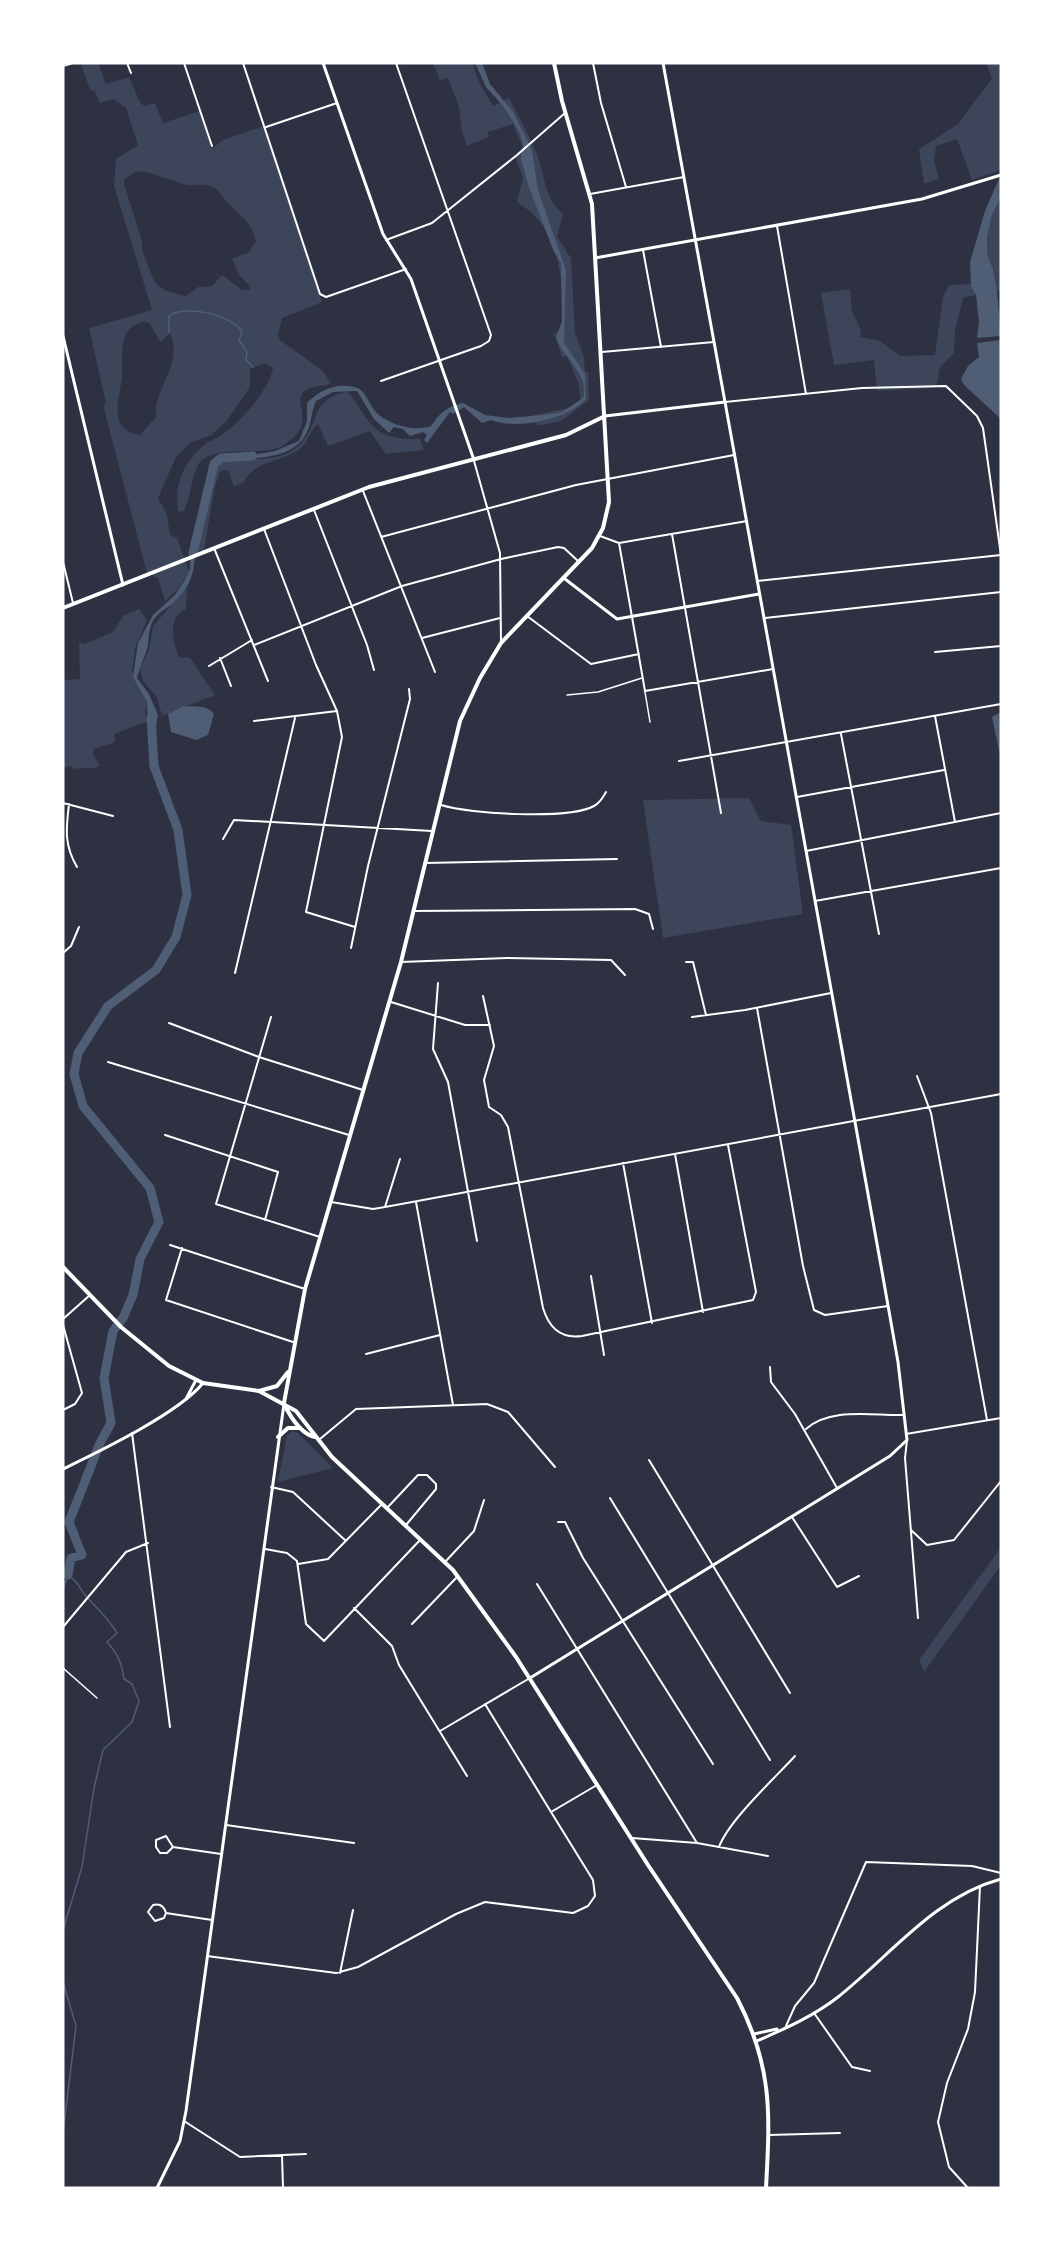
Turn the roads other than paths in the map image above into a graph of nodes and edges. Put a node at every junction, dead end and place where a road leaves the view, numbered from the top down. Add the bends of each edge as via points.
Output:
1 (72, 63) edge
2 (127, 63) edge
3 (184, 63) edge
4 (243, 63) edge
5 (323, 63) edge
6 (396, 63) edge
7 (554, 63) edge
8 (593, 63) edge
9 (663, 63) edge
10 (63, 66) edge
11 (131, 73) dead end
12 (337, 103) junction
13 (565, 113) junction
14 (265, 128) junction
15 (212, 146) dead end
16 (1001, 175) edge
17 (684, 177) junction
18 (626, 187) junction
19 (590, 194) junction
20 (448, 211) junction
21 (777, 226) junction
22 (386, 240) junction
23 (696, 241) junction
24 (643, 250) junction
25 (595, 258) junction
26 (406, 269) junction
27 (63, 338) edge
28 (714, 342) junction
29 (661, 347) junction
30 (602, 352) junction
31 (440, 360) junction
32 (381, 381) dead end
33 (806, 394) junction
34 (725, 402) junction
35 (605, 416) junction
36 (734, 455) junction
37 (474, 460) junction
38 (609, 478) junction
39 (362, 489) junction
40 (489, 508) junction
41 (313, 509) junction
42 (747, 521) junction
43 (264, 529) junction
44 (672, 534) junction
45 (599, 536) junction
46 (381, 537) junction
47 (619, 543) junction
48 (214, 548) junction
49 (1001, 555) edge
50 (501, 559) junction
51 (63, 562) edge
52 (580, 562) junction
53 (565, 579) junction
54 (757, 581) junction
55 (123, 585) junction
56 (402, 586) junction
57 (1001, 592) edge
58 (759, 594) junction
59 (73, 604) junction
60 (352, 605) junction
61 (684, 607) junction
62 (63, 608) edge
63 (526, 616) junction
64 (632, 616) junction
65 (500, 618) junction
66 (764, 618) junction
67 (303, 625) junction
68 (422, 638) junction
69 (252, 640) junction
70 (501, 643) junction
71 (254, 645) junction
72 (1001, 646) edge
73 (935, 652) dead end
74 (639, 654) junction
75 (220, 658) junction
76 (209, 666) dead end
77 (773, 669) junction
78 (374, 670) dead end
79 (435, 672) dead end
80 (643, 678) junction
81 (268, 681) dead end
82 (698, 682) junction
83 (231, 686) dead end
84 (408, 689) dead end
85 (645, 691) junction
86 (567, 695) dead end
87 (1001, 704) edge
88 (337, 711) junction
89 (935, 716) junction
90 (295, 718) junction
91 (254, 721) dead end
92 (650, 722) dead end
93 (841, 734) junction
94 (787, 742) junction
95 (711, 755) junction
96 (679, 761) dead end
97 (944, 770) junction
98 (851, 788) junction
99 (606, 792) dead end
100 (796, 797) junction
101 (63, 803) edge
102 (69, 804) junction
103 (438, 804) junction
104 (721, 813) dead end
105 (1001, 813) edge
106 (113, 816) dead end
107 (271, 822) junction
108 (955, 823) junction
109 (324, 825) junction
110 (378, 828) junction
111 (432, 831) junction
112 (223, 839) dead end
113 (861, 841) junction
114 (806, 851) junction
115 (617, 859) dead end
116 (424, 863) junction
117 (77, 867) dead end
118 (1001, 868) edge
119 (871, 892) junction
120 (815, 901) junction
121 (414, 910) junction
122 (79, 927) dead end
123 (355, 927) junction
124 (653, 930) dead end
125 (879, 934) dead end
126 (351, 948) dead end
127 (63, 953) edge
128 (686, 962) dead end
129 (401, 963) junction
130 (235, 973) dead end
131 (625, 975) dead end
132 (438, 983) dead end
133 (832, 993) junction
134 (483, 996) dead end
135 (389, 1001) junction
136 (757, 1008) junction
137 (706, 1015) junction
138 (435, 1016) junction
139 (271, 1017) dead end
140 (692, 1017) dead end
141 (169, 1023) dead end
142 (490, 1025) junction
143 (259, 1057) junction
144 (108, 1062) dead end
145 (917, 1076) dead end
146 (363, 1090) junction
147 (1001, 1094) edge
148 (245, 1104) junction
149 (928, 1108) junction
150 (854, 1121) junction
151 (165, 1135) dead end
152 (349, 1135) junction
153 (779, 1135) junction
154 (728, 1145) junction
155 (230, 1154) junction
156 (675, 1154) junction
157 (400, 1159) dead end
158 (623, 1164) junction
159 (518, 1182) junction
160 (466, 1192) junction
161 (330, 1202) junction
162 (416, 1202) junction
163 (385, 1207) junction
164 (265, 1220) junction
165 (320, 1237) junction
166 (477, 1241) dead end
167 (170, 1245) dead end
168 (182, 1248) junction
169 (63, 1268) edge
170 (591, 1276) dead end
171 (305, 1289) junction
172 (90, 1295) junction
173 (888, 1306) junction
174 (703, 1312) junction
175 (63, 1319) edge
176 (652, 1323) junction
177 (63, 1325) edge
178 (600, 1332) junction
179 (440, 1335) junction
180 (293, 1342) junction
181 (366, 1354) dead end
182 (604, 1355) dead end
183 (770, 1367) dead end
184 (289, 1372) junction
185 (196, 1380) junction
186 (203, 1383) junction
187 (259, 1391) junction
188 (185, 1401) junction
189 (284, 1403) junction
190 (453, 1406) junction
191 (63, 1410) edge
192 (904, 1415) junction
193 (1001, 1418) edge
194 (987, 1420) junction
195 (301, 1428) junction
196 (805, 1430) junction
197 (132, 1433) junction
198 (906, 1434) junction
199 (278, 1437) junction
200 (317, 1439) junction
201 (907, 1440) junction
202 (649, 1460) dead end
203 (555, 1467) dead end
204 (63, 1469) edge
205 (1001, 1482) edge
206 (271, 1487) junction
207 (837, 1488) junction
208 (610, 1498) dead end
209 (484, 1500) dead end
210 (382, 1504) junction
211 (387, 1508) junction
212 (792, 1516) junction
213 (558, 1522) dead end
214 (406, 1525) junction
215 (911, 1530) junction
216 (421, 1539) junction
217 (346, 1541) junction
218 (148, 1543) junction
219 (263, 1548) junction
220 (445, 1562) junction
221 (298, 1564) junction
222 (714, 1565) junction
223 (458, 1576) junction
224 (859, 1576) dead end
225 (537, 1584) dead end
226 (668, 1592) junction
227 (354, 1608) junction
228 (918, 1618) dead end
229 (623, 1620) junction
230 (412, 1624) dead end
231 (63, 1627) edge
232 (578, 1647) junction
233 (63, 1668) edge
234 (530, 1678) junction
235 (790, 1693) dead end
236 (97, 1698) dead end
237 (485, 1704) junction
238 (170, 1727) dead end
239 (440, 1731) junction
240 (795, 1756) dead end
241 (770, 1760) dead end
242 (713, 1764) dead end
243 (467, 1776) dead end
244 (597, 1784) junction
245 (551, 1812) junction
246 (225, 1825) junction
247 (632, 1838) junction
248 (354, 1843) dead end
249 (697, 1843) junction
250 (173, 1847) junction
251 (719, 1847) junction
252 (221, 1854) junction
253 (768, 1856) dead end
254 (1001, 1873) edge
255 (1001, 1879) edge
256 (981, 1886) junction
257 (353, 1910) dead end
258 (166, 1913) junction
259 (212, 1920) junction
260 (207, 1956) junction
261 (340, 1972) junction
262 (814, 2013) junction
263 (786, 2026) junction
264 (778, 2030) junction
265 (754, 2034) junction
266 (757, 2041) junction
267 (870, 2071) dead end
268 (184, 2121) junction
269 (840, 2133) dead end
270 (769, 2135) junction
271 (306, 2154) dead end
272 (282, 2155) junction
273 (157, 2188) edge
274 (283, 2188) edge
275 (766, 2188) edge
276 (969, 2188) edge

1 - 10 street
2 - 11 street
3 - 15 street
4 - 14 street
5 - 12 street
6 - 20 street
7 - 13 main road
8 - 18 street
9 - 17 street
12 - 14 street
12 - 22 street
13 - 19 main road
13 - 20 street
14 - 26 street via 322,297
16 - 21 street via 922,199
17 - 18 street
17 - 23 street
18 - 19 street
19 - 25 main road
20 - 22 street via 426,226
20 - 31 street via 488,324 489,341
21 - 23 street
21 - 33 street
22 - 26 street
23 - 24 street
23 - 28 street
24 - 25 street
24 - 29 street
25 - 30 main road
26 - 31 street
27 - 55 street
28 - 29 street
28 - 34 street
29 - 30 street
30 - 35 main road
31 - 32 street
31 - 37 street
33 - 34 street
33 - 49 street via 936,384 956,393 981,422
34 - 35 street
34 - 36 street
35 - 37 main road via 566,435
35 - 38 main road
36 - 38 street
36 - 42 street
37 - 39 main road
37 - 40 street
38 - 40 street
38 - 45 main road via 609,502
39 - 41 main road
39 - 46 street
40 - 46 street
40 - 50 street
41 - 43 main road
41 - 60 street
42 - 44 street
42 - 54 street
43 - 48 main road
43 - 67 street
44 - 47 street
44 - 61 street
45 - 47 street
45 - 52 main road
46 - 56 street
47 - 64 street
48 - 55 main road
48 - 69 street
49 - 54 street
50 - 52 street via 558,547
50 - 56 street
50 - 65 street
51 - 59 street
52 - 53 main road
53 - 63 main road
53 - 64 street via 617,619
54 - 58 street
55 - 59 main road
56 - 60 street
56 - 68 street
57 - 66 street
58 - 61 street
58 - 66 street
59 - 62 main road
60 - 67 street
60 - 78 street
61 - 64 street
61 - 82 street
63 - 70 main road
63 - 74 street via 591,664
64 - 74 street
65 - 68 street
65 - 70 street
66 - 77 street
67 - 71 street
67 - 88 street
68 - 79 street
69 - 71 street
69 - 75 street
70 - 103 main road via 460,721
71 - 81 street
72 - 73 street
74 - 80 street
75 - 76 street
75 - 83 street
77 - 82 street
77 - 94 street
80 - 85 street
80 - 86 lane via 598,692
82 - 85 street
82 - 95 street
84 - 110 street via 410,699
85 - 92 lane
87 - 89 street
88 - 90 street
88 - 109 street via 342,737
89 - 93 street
89 - 97 street
90 - 91 street
90 - 107 street
93 - 94 street
93 - 98 street
94 - 95 street
94 - 100 street
95 - 96 street
95 - 104 street
97 - 98 street
97 - 108 street
98 - 100 street
98 - 113 street
99 - 103 street via 592,807 562,811 480,813
100 - 114 street
101 - 102 street
102 - 106 street
102 - 117 street via 65,832
103 - 111 main road
105 - 108 street
107 - 109 street
107 - 112 street via 234,820
107 - 130 street
108 - 113 street
109 - 110 street
109 - 123 street via 306,912
110 - 111 street
110 - 123 street
111 - 116 main road
113 - 114 street
113 - 119 street
114 - 120 street
115 - 116 street
116 - 121 main road
118 - 119 street
119 - 120 street
119 - 125 street
120 - 133 street
121 - 124 street via 635,909 649,914
121 - 129 main road
122 - 127 street via 71,946
123 - 126 street
128 - 137 street via 693,962
129 - 131 street via 507,958 611,960
129 - 135 main road
132 - 138 street
133 - 136 street
133 - 150 street
134 - 142 street
135 - 138 street
135 - 146 main road
136 - 137 street
136 - 153 street
137 - 140 street
138 - 142 street via 465,1025
138 - 160 street via 433,1048 448,1082
139 - 143 street
141 - 143 street
142 - 159 street via 494,1046 484,1080 489,1107 506,1119
143 - 146 street
143 - 148 street
144 - 148 street
145 - 149 street
146 - 152 main road
147 - 149 street
148 - 152 street
148 - 155 street
149 - 150 street
149 - 194 street via 940,1155
150 - 153 street
150 - 173 street
151 - 155 street
152 - 161 main road
153 - 154 street
153 - 173 street via 814,1310 831,1314
154 - 156 street
154 - 174 street via 756,1292 753,1300
155 - 164 street via 278,1172
155 - 164 street via 216,1204
156 - 158 street
156 - 174 street
157 - 163 street
158 - 159 street
158 - 176 street
159 - 160 street
159 - 178 street via 543,1308 551,1326 562,1335 576,1337
160 - 162 street
160 - 166 street
161 - 163 street
161 - 165 main road
162 - 163 street
162 - 179 street
164 - 165 street
165 - 171 main road
167 - 168 street
168 - 171 street
168 - 180 street via 166,1300
169 - 172 main road
170 - 178 street
171 - 180 main road
172 - 175 street
172 - 185 main road via 121,1327 169,1366
173 - 192 street
174 - 176 street
176 - 178 street
177 - 191 street via 82,1393 75,1404
178 - 182 street
179 - 181 street
179 - 190 street
180 - 184 main road
183 - 196 street via 771,1382
184 - 187 main road via 277,1386
184 - 189 main road
185 - 186 main road
185 - 188 street
186 - 187 main road
186 - 188 street
187 - 189 main road
188 - 197 street
189 - 195 main road
189 - 199 street
189 - 200 main road via 296,1411
190 - 200 street via 356,1409
190 - 203 street via 487,1404 503,1409
192 - 196 street via 835,1415 815,1421
192 - 198 street
193 - 194 street
194 - 198 street
195 - 199 main road via 288,1428
195 - 200 main road
196 - 207 street
197 - 204 street
197 - 218 street
198 - 201 street
199 - 206 street
200 - 210 main road
201 - 207 street via 890,1456
201 - 215 street
202 - 222 street
205 - 215 street via 954,1540 927,1545
206 - 217 street via 293,1492
206 - 219 street
207 - 212 street
208 - 226 street
209 - 220 street via 474,1531
210 - 211 main road
210 - 217 street
211 - 214 main road
211 - 214 street via 418,1475 427,1475 436,1489
212 - 222 street
212 - 224 street via 837,1587
213 - 229 street via 565,1522
214 - 216 main road
215 - 228 street
216 - 220 main road
216 - 227 street
217 - 221 street via 324,1561
218 - 231 street via 126,1552
218 - 238 street
219 - 221 street via 290,1555
219 - 246 street
220 - 223 main road
221 - 227 street via 306,1624 324,1641
222 - 226 street
222 - 235 street
223 - 230 street
223 - 234 main road
225 - 232 street
226 - 229 street
226 - 241 street
227 - 239 street via 394,1648 396,1661
229 - 232 street
229 - 242 street
232 - 234 street
232 - 249 street
233 - 236 lane
234 - 237 street
234 - 244 main road
237 - 239 street
237 - 245 street
239 - 243 street
240 - 251 street via 751,1804
244 - 245 street
244 - 247 main road
245 - 261 street via 593,1880 595,1896 588,1906 573,1913 485,1902 358,1967
246 - 248 street
246 - 252 street
247 - 249 street
247 - 265 main road via 737,1998
249 - 251 street
250 - 250 street via 166,1836 156,1840 160,1853
250 - 252 street
251 - 253 street
252 - 259 street
254 - 263 street via 972,1866 866,1862 814,1983 795,2006
255 - 256 street
256 - 262 street via 940,1909 839,1997
256 - 276 street via 975,1992 968,2029 947,2083 938,2122 949,2167
257 - 261 street
258 - 258 street via 159,1904 148,1912 155,1921
258 - 259 street
259 - 260 street
260 - 261 street
260 - 268 street
262 - 263 street
262 - 267 street via 852,2067
263 - 264 street
264 - 265 street
264 - 266 street
265 - 266 main road
266 - 270 main road via 766,2077
268 - 272 street via 240,2157
268 - 273 street via 180,2141
269 - 270 street
270 - 275 main road
271 - 272 street
272 - 274 street

